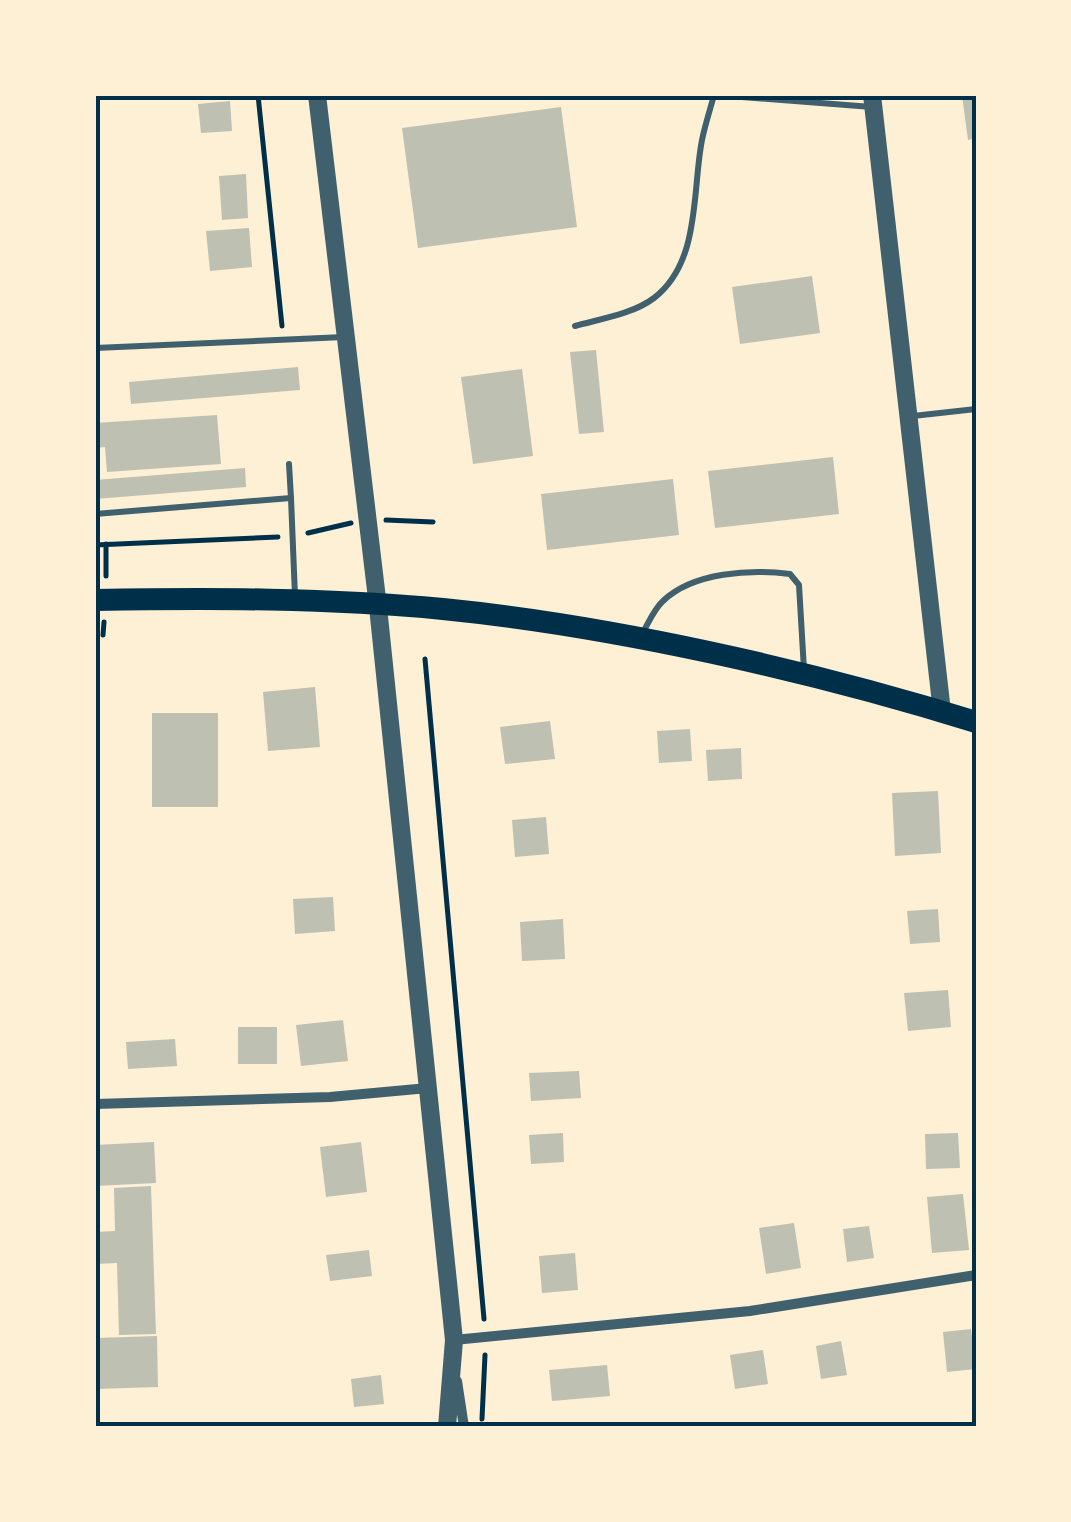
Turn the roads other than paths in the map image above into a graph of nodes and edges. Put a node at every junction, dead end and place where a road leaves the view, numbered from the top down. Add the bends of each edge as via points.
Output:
1 (317, 95) edge
2 (715, 95) edge
3 (872, 101) edge
4 (575, 326) dead end
5 (346, 337) junction
6 (95, 348) edge
7 (976, 408) edge
8 (910, 416) junction
9 (288, 464) dead end
10 (291, 498) junction
11 (95, 514) edge
12 (95, 600) edge
13 (295, 601) junction
14 (378, 606) junction
15 (638, 640) junction
16 (804, 677) junction
17 (942, 712) junction
18 (976, 722) edge
19 (428, 1088) junction
20 (95, 1104) edge
21 (976, 1275) edge
22 (454, 1340) junction
23 (455, 1366) junction
24 (447, 1427) edge
25 (464, 1427) edge

1 - 5 street
2 - 3 lane
2 - 4 lane via 702,142 694,227 680,262 656,298
3 - 8 street
5 - 6 lane
5 - 14 street
7 - 8 lane
8 - 17 street
9 - 10 lane
10 - 11 lane
10 - 13 lane
12 - 13 main road
13 - 14 main road
14 - 15 main road via 442,609
14 - 19 street
15 - 16 main road
15 - 16 lane via 663,600 715,576 790,574 798,585
16 - 17 main road
17 - 18 main road
19 - 20 street
19 - 22 street
21 - 22 street via 750,1311
22 - 23 street
23 - 24 street
23 - 25 street

